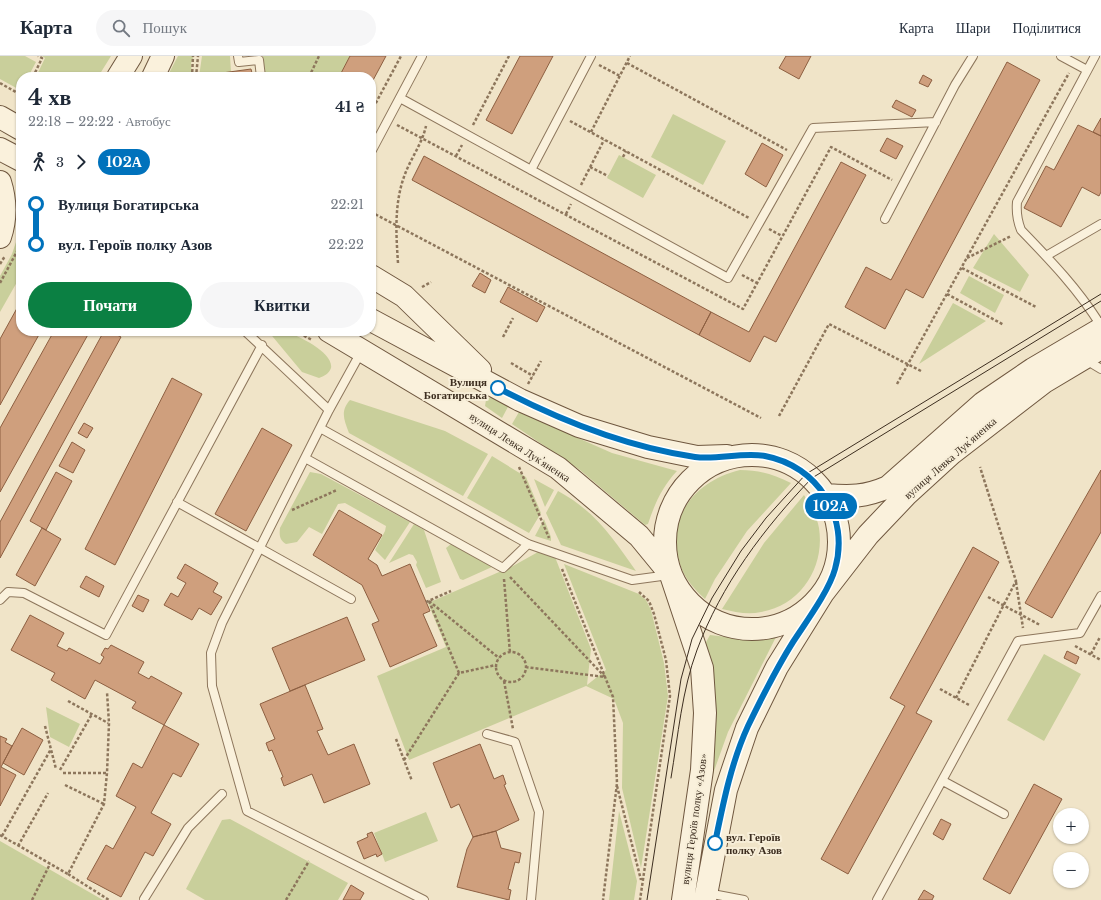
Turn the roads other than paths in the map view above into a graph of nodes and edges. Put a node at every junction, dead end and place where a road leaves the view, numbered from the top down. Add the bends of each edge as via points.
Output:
1 (131, 56) edge
2 (164, 56) edge
3 (238, 56) edge
4 (422, 56) edge
5 (973, 56) edge
6 (1061, 56) edge
7 (1095, 56) edge
8 (590, 58) edge
9 (1087, 70) junction
10 (121, 72) edge
11 (156, 72) edge
12 (260, 72) edge
13 (400, 98) junction
14 (0, 117) edge
15 (16, 119) edge
16 (936, 122) junction
17 (16, 126) edge
18 (376, 143) edge
19 (0, 149) edge
20 (16, 157) edge
21 (531, 170) junction
22 (0, 182) edge
23 (885, 219) dead end
24 (1101, 224) edge
25 (0, 237) edge
26 (1046, 256) junction
27 (376, 279) edge
28 (376, 323) edge
29 (1101, 328) edge
30 (251, 336) edge
31 (338, 336) edge
32 (262, 345) junction
33 (362, 349) junction
34 (1095, 359) edge
35 (498, 388) junction
36 (330, 410) junction
37 (320, 428) junction
38 (740, 456) junction
39 (305, 458) junction
40 (826, 495) junction
41 (177, 502) junction
42 (528, 544) junction
43 (260, 548) junction
44 (671, 575) junction
45 (824, 593) junction
46 (1101, 596) edge
47 (351, 599) dead end
48 (0, 600) edge
49 (487, 734) dead end
50 (943, 781) junction
51 (222, 794) dead end
52 (1004, 814) dead end
53 (706, 896) edge
54 (144, 899) dead end
55 (424, 900) edge
56 (530, 900) edge
57 (682, 900) edge
58 (744, 900) edge
59 (877, 900) edge

1 - 10 main road
2 - 11 main road
3 - 12 lane via 239,62 259,60
4 - 13 lane
5 - 16 lane
6 - 9 lane
7 - 9 lane
8 - 21 lane
9 - 26 lane via 1017,202 1017,220 1022,230
13 - 18 lane
13 - 21 lane
14 - 15 main road
14 - 17 main road
16 - 21 lane via 813,128 728,278
16 - 23 lane
19 - 20 main road
22 - 25 main road via 4,194 5,221
24 - 26 lane
26 - 29 lane via 1087,302
27 - 35 main road via 404,296
28 - 35 main road
29 - 40 main road, вулиця Левка Лукʼяненка via 983,403 888,487 873,494 853,497
30 - 32 lane
31 - 33 main road, вулиця Левка Лукʼяненка
32 - 36 lane
32 - 41 lane
33 - 36 lane
33 - 44 main road, вулиця Левка Лукʼяненка via 558,468 639,536
34 - 45 main road, вулиця Левка Лукʼяненка via 1044,382 952,453 906,495 868,535
35 - 38 main road via 579,426 648,447 697,457
36 - 37 lane
37 - 39 lane
37 - 42 lane
38 - 40 main road via 763,456 786,462 806,474
38 - 44 main road via 715,464 693,478 676,498 667,523 665,549
39 - 42 lane via 502,568
39 - 43 lane
40 - 45 main road via 836,519 840,544 835,570
41 - 43 lane
41 - 48 lane via 106,635 24,593 8,592
42 - 44 lane via 632,580
43 - 47 lane
43 - 55 lane via 222,623 211,653 212,686 247,811
44 - 45 main road via 684,597 704,615 734,628 760,630 784,624 806,611
44 - 57 main road, вулиця Героїв полку «Азов» via 702,668 705,713 702,770
45 - 53 main road, вулиця Героїв полку «Азов» via 777,668 747,728 726,790
46 - 50 lane via 1080,633 1018,641
49 - 56 lane via 515,742 539,812
50 - 52 lane
50 - 59 lane
51 - 54 lane via 188,828
53 - 58 lane

